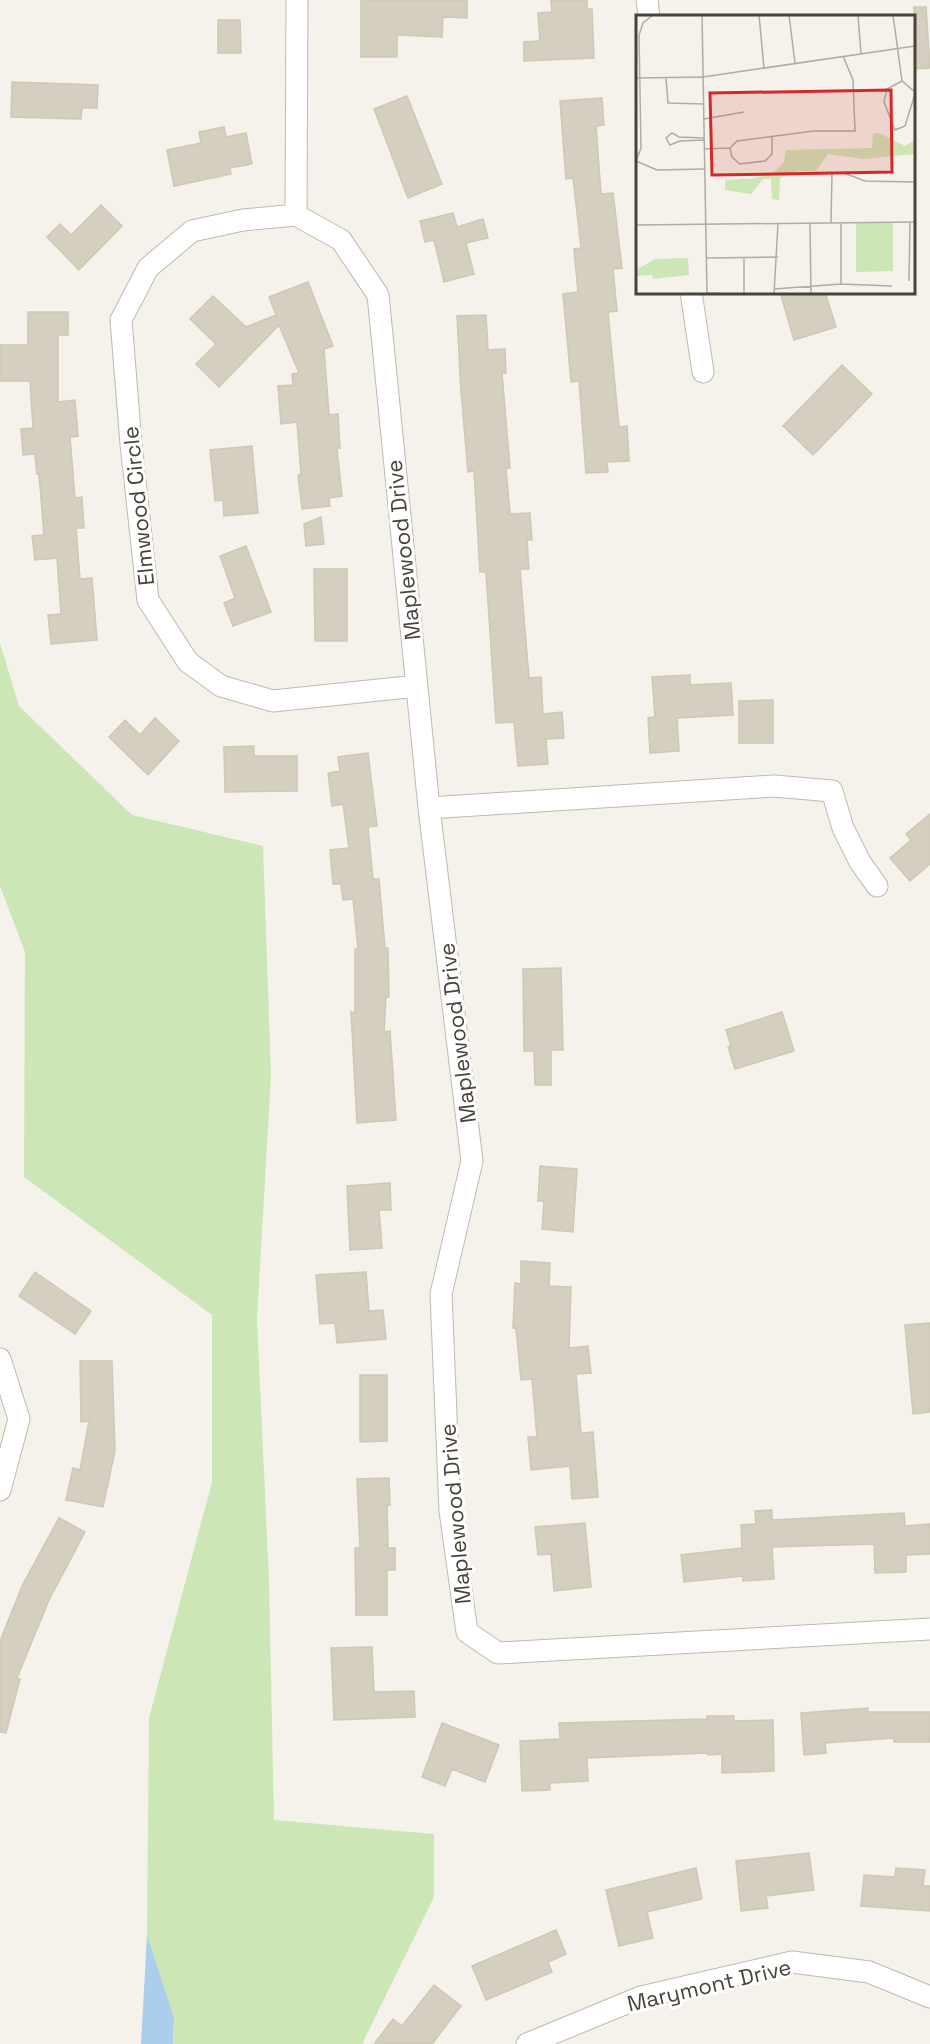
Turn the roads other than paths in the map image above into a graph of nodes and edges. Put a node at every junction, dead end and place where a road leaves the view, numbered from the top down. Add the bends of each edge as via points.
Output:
1 (297, 0) edge
2 (647, 0) edge
3 (649, 15) edge
4 (296, 215) junction
5 (691, 294) edge
6 (703, 372) dead end
7 (417, 686) junction
8 (429, 808) junction
9 (877, 886) dead end
10 (0, 1359) edge
11 (0, 1490) edge
12 (930, 1629) edge
13 (930, 1997) edge
14 (527, 2044) edge

1 - 4 street
2 - 3 street
4 - 7 street, Maplewood Drive via 341,240 378,295
4 - 7 street, Elmwood Circle via 243,220 192,231 148,268 121,320 148,600 188,662 221,686 273,701
5 - 6 street
7 - 8 street, Maplewood Drive
8 - 9 street via 774,786 832,791 843,828
8 - 12 street, Maplewood Drive via 472,1161 441,1294 450,1511 466,1632 498,1653
10 - 11 street via 19,1419
13 - 14 street, Marymont Drive via 869,1972 792,1962 641,1997

